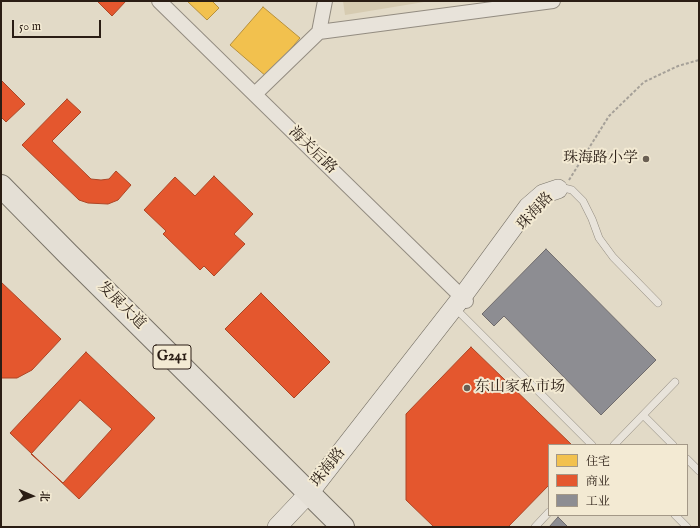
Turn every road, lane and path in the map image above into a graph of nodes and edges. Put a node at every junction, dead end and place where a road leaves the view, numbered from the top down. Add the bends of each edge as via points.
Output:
1 (159, 1) edge
2 (324, 1) edge
3 (552, 1) edge
4 (318, 32) junction
5 (699, 60) edge
6 (255, 94) junction
7 (1, 186) edge
8 (561, 189) junction
9 (1, 206) edge
10 (462, 303) junction
11 (658, 303) dead end
12 (675, 382) dead end
13 (643, 415) junction
14 (591, 444) edge
15 (615, 444) edge
16 (672, 444) edge
17 (688, 460) edge
18 (699, 471) edge
19 (307, 501) junction
20 (548, 513) edge
21 (675, 516) edge
22 (277, 527) edge
23 (287, 527) edge
24 (324, 527) edge
25 (343, 527) edge
26 (535, 527) edge
27 (687, 527) edge

1 - 6 street, 海关后路
2 - 4 street
3 - 4 street
4 - 6 street
5 - 8 path via 678,66 644,82 609,116
6 - 10 street, 海关后路
7 - 19 highway, 发展大道 / G241
8 - 10 main road, 珠海路 via 532,212
8 - 11 lane via 572,190 583,201 599,238 613,257
9 - 19 highway, 发展大道 / G241 via 58,264
10 - 14 lane
10 - 19 main road, 珠海路
12 - 13 lane
13 - 15 lane
13 - 16 lane
17 - 18 lane
19 - 22 main road, 珠海路
19 - 23 main road, 珠海路
19 - 24 highway, 发展大道 / G241
19 - 25 highway, 发展大道 / G241
20 - 26 lane
21 - 27 lane

